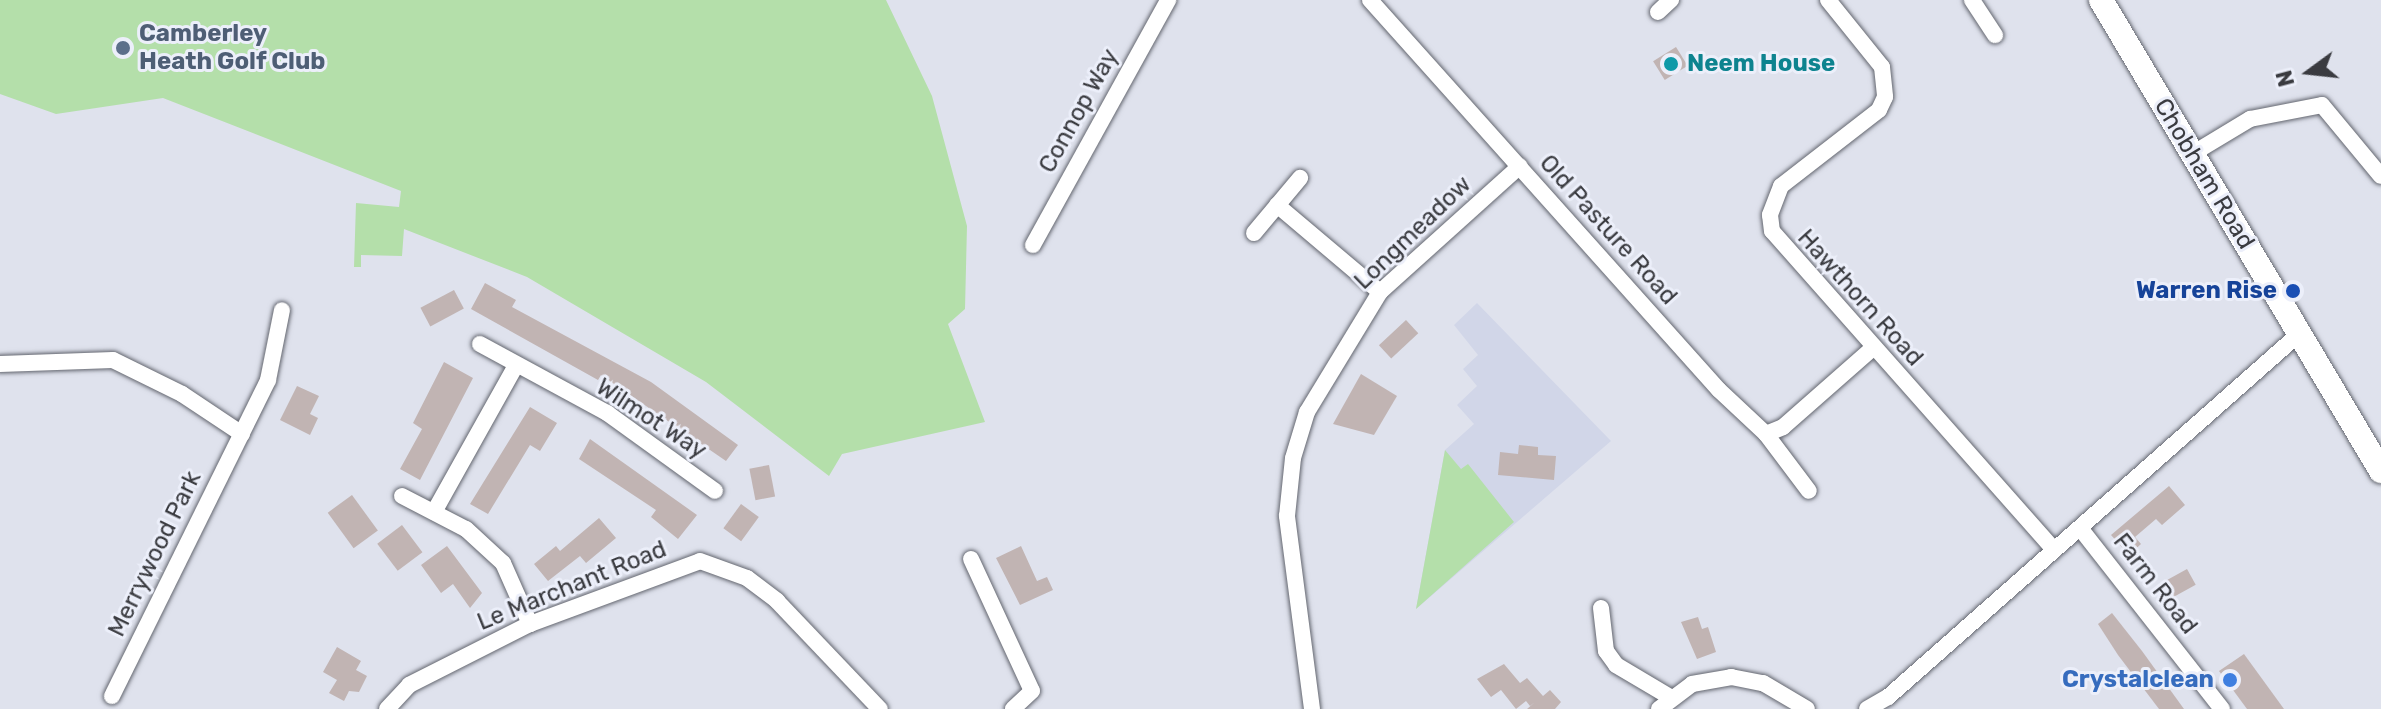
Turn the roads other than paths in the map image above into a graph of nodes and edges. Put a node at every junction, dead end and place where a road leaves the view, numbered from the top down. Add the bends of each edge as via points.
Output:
1 (1168, 0) edge
2 (1370, 0) edge
3 (1671, 0) edge
4 (1828, 0) edge
5 (1972, 0) edge
6 (2101, 0) edge
7 (1658, 12) dead end
8 (1995, 35) dead end
9 (2192, 154) junction
10 (1520, 166) junction
11 (2381, 176) edge
12 (1300, 178) dead end
13 (1277, 205) junction
14 (1254, 233) dead end
15 (1033, 245) dead end
16 (1380, 292) junction
17 (282, 310) dead end
18 (2300, 333) junction
19 (480, 344) dead end
20 (1873, 348) junction
21 (0, 364) edge
22 (515, 367) junction
23 (242, 434) junction
24 (1766, 434) junction
25 (2381, 471) edge
26 (1809, 491) dead end
27 (716, 492) dead end
28 (402, 496) dead end
29 (434, 512) junction
30 (2080, 528) junction
31 (2054, 550) junction
32 (971, 559) dead end
33 (1601, 608) dead end
34 (530, 624) junction
35 (112, 696) dead end
36 (1665, 703) edge
37 (387, 709) edge
38 (880, 709) edge
39 (1013, 709) edge
40 (1312, 709) edge
41 (1807, 709) edge
42 (1867, 709) edge
43 (2222, 709) edge

1 - 15 street, Connop Way
2 - 10 street, Old Pasture Road
3 - 7 street
4 - 20 street, Hawthorn Road via 1882,67 1885,97 1879,110 1781,186 1770,225 1780,245
5 - 8 street
6 - 9 main road, Chobham Road
9 - 11 street via 2250,119 2322,105
9 - 18 main road, Chobham Road
10 - 16 street, Longmeadow
10 - 24 street, Old Pasture Road via 1748,422
12 - 13 street
13 - 14 street
13 - 16 street
16 - 40 street, Longmeadow via 1316,391 1290,474 1290,558
17 - 23 street, Merrywood Park via 268,380
18 - 25 main road, Chobham Road
18 - 30 street
19 - 22 street, Wilmot Way
20 - 24 street via 1783,427
20 - 31 street, Hawthorn Road
21 - 23 street via 113,360 182,394
22 - 27 street, Wilmot Way via 607,413
22 - 29 street
23 - 35 street, Merrywood Park
24 - 26 street, Old Pasture Road
28 - 29 street
29 - 34 street via 466,529 503,563
30 - 31 street
30 - 43 street, Farm Road
31 - 42 street via 1888,697
32 - 39 street via 1032,691
33 - 36 street via 1606,651
34 - 37 street, Le Marchant Road via 409,685
34 - 38 street, Le Marchant Road via 700,561 747,578 777,601
36 - 41 street via 1708,679 1742,677

